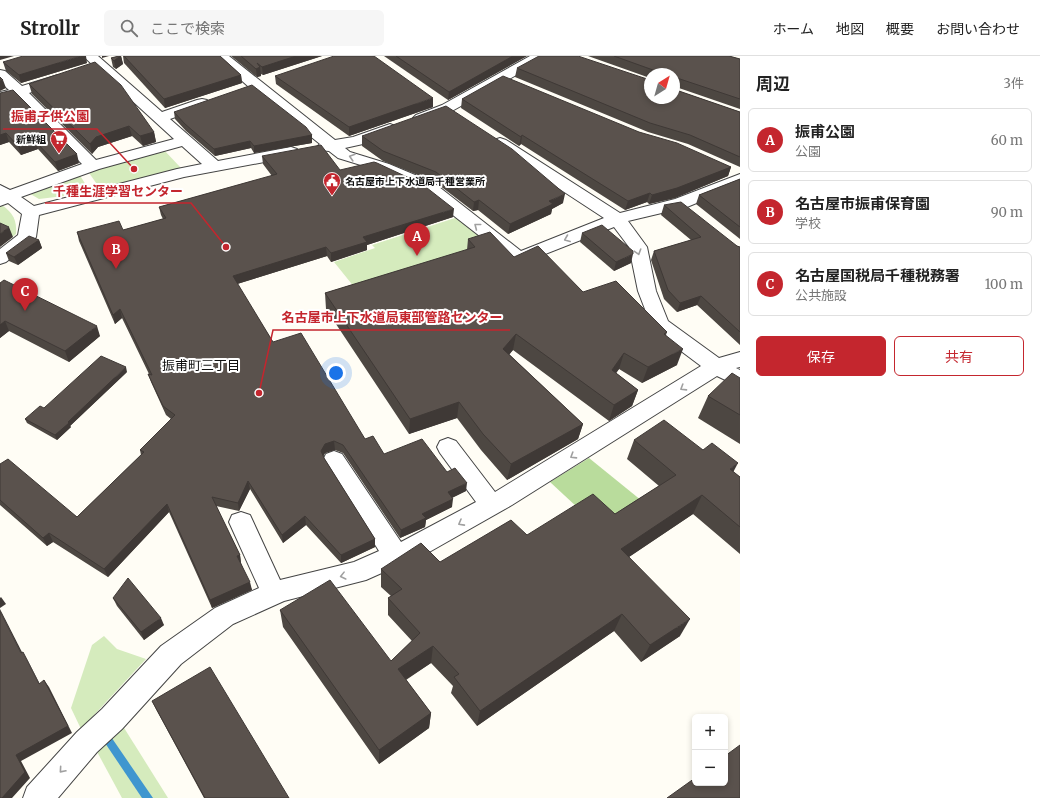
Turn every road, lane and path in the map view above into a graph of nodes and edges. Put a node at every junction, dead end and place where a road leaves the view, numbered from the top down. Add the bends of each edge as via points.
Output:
1 (221, 56) edge
2 (540, 56) edge
3 (98, 63) edge
4 (2, 69) edge
5 (71, 75) edge
6 (502, 78) junction
7 (270, 80) dead end
8 (517, 84) edge
9 (255, 85) junction
10 (241, 90) edge
11 (19, 91) junction
12 (218, 97) edge
13 (0, 98) edge
14 (441, 104) junction
15 (160, 117) junction
16 (460, 117) edge
17 (486, 134) edge
18 (186, 140) junction
19 (332, 146) junction
20 (93, 166) junction
21 (214, 166) junction
22 (740, 179) edge
23 (3, 196) edge
24 (31, 212) junction
25 (617, 219) junction
26 (0, 258) edge
27 (740, 359) edge
28 (716, 367) junction
29 (740, 379) edge
30 (448, 447) dead end
31 (334, 460) dead end
32 (492, 506) junction
33 (241, 522) dead end
34 (396, 556) junction
35 (274, 594) junction
36 (38, 798) edge

1 - 9 street
2 - 6 street via 519,62
3 - 15 street
4 - 11 street
5 - 11 street
6 - 8 street
6 - 14 street
7 - 9 street
9 - 10 street
9 - 19 street
11 - 13 street
11 - 20 street
12 - 15 street
14 - 16 street
14 - 19 street via 406,123 357,141
15 - 18 street
17 - 25 street
18 - 20 street
18 - 21 street
19 - 21 street
25 -> 19 street via 519,258 428,187 383,166 344,155
20 - 23 street
21 - 24 street
22 - 25 street via 687,208
23 - 24 street
24 - 26 street via 27,237
25 -> 28 street via 638,247 647,291 660,325
27 - 28 street
28 - 29 street
28 -> 32 street
30 - 32 street
31 - 34 street
32 -> 34 street
33 - 35 street
34 -> 35 street via 358,572
35 -> 36 street via 224,616 171,655 87,742

